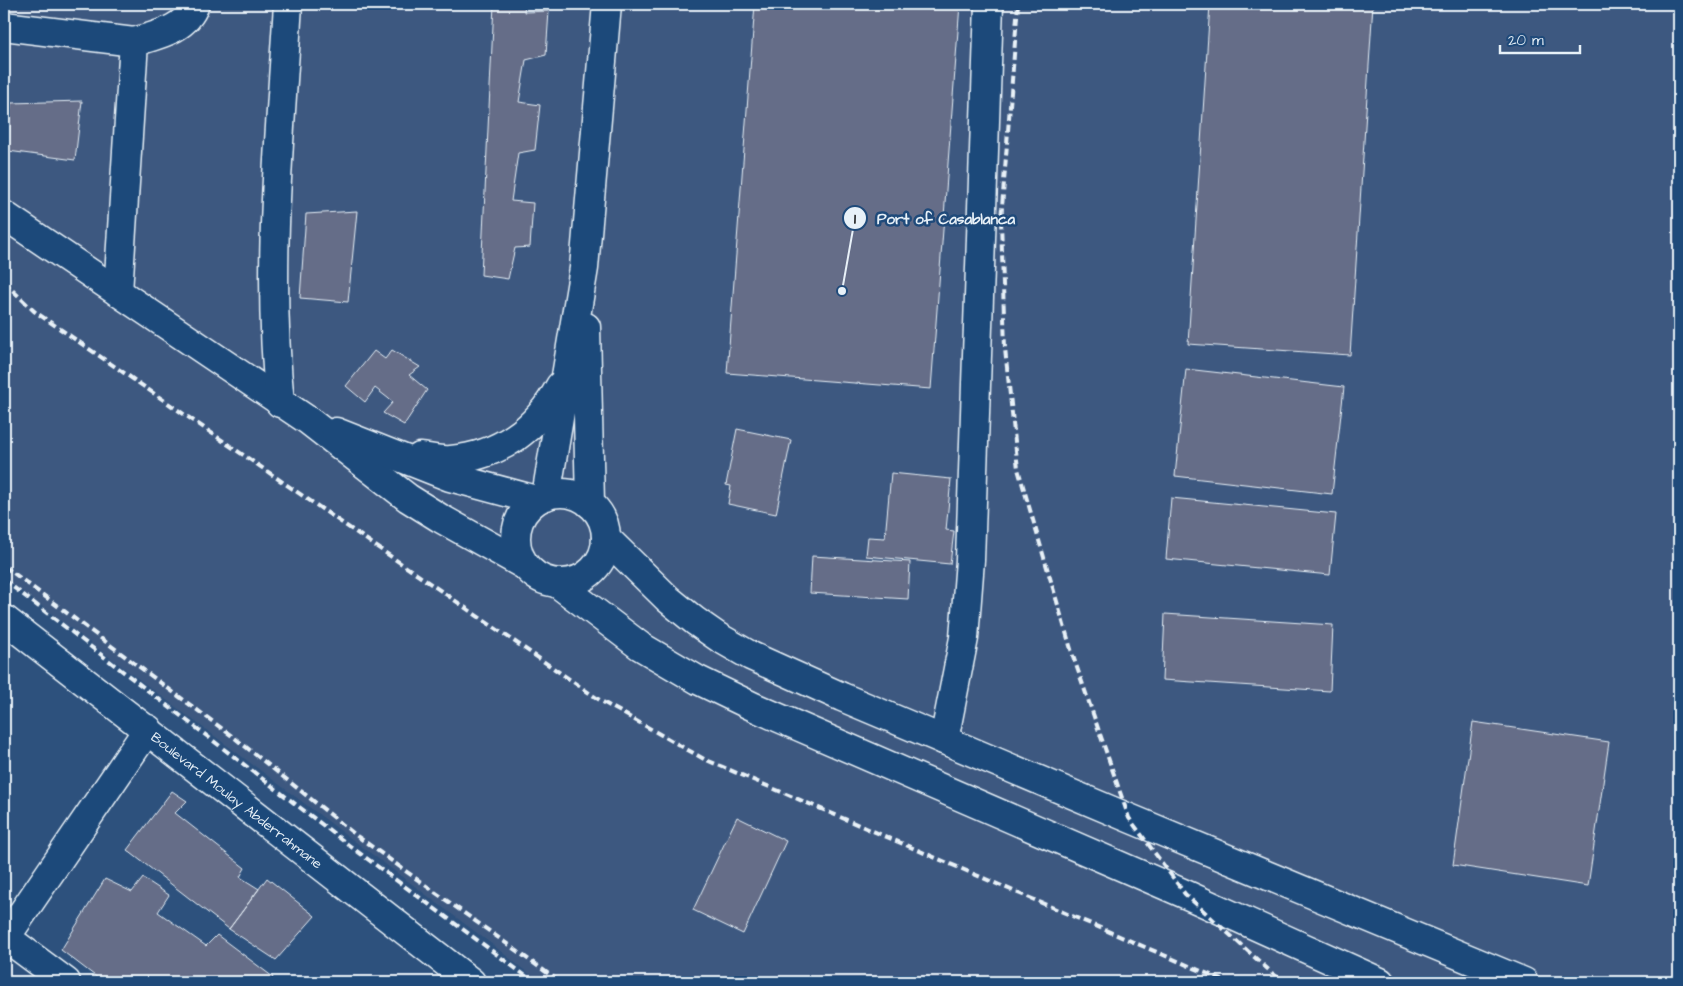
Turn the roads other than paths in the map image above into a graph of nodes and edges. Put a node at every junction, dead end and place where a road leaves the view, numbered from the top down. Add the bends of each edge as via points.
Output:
1 (195, 4) edge
2 (288, 4) edge
3 (607, 4) edge
4 (990, 4) edge
5 (4, 26) edge
6 (134, 42) junction
7 (4, 215) edge
8 (584, 268) junction
9 (118, 292) junction
10 (567, 361) junction
11 (280, 403) junction
12 (309, 421) junction
13 (381, 450) junction
14 (541, 498) junction
15 (590, 504) junction
16 (606, 538) junction
17 (524, 565) junction
18 (557, 583) junction
19 (4, 619) edge
20 (148, 730) junction
21 (944, 740) junction
22 (4, 938) edge
23 (439, 973) edge
24 (66, 982) edge
25 (471, 982) edge
26 (1380, 982) edge
27 (1524, 982) edge

1 - 6 street via 192,12 175,28
2 - 11 street via 272,269
3 - 8 street
4 - 21 street via 970,560 964,638
5 - 6 street
6 - 9 street
7 - 9 street
8 - 10 street
8 - 15 street
9 - 11 street
10 - 13 street via 559,387 548,406 529,428 505,445 488,453 449,461
10 - 14 street
11 - 12 street
12 - 13 street
12 - 17 street via 408,498
13 - 14 street via 450,477
14 - 15 street via 567,494
14 - 17 street via 523,513 516,530 518,554
15 - 16 street via 599,515
16 - 18 street via 602,555 589,573 574,581
16 - 21 street via 668,599 718,637 751,656
17 - 18 street via 539,578
18 - 26 street via 640,646 698,680
19 - 20 street, Boulevard Moulay Abderrahmane
20 - 22 street
20 - 23 street, Boulevard Moulay Abderrahmane
21 - 27 street
22 - 24 street
23 - 25 street, Boulevard Moulay Abderrahmane

